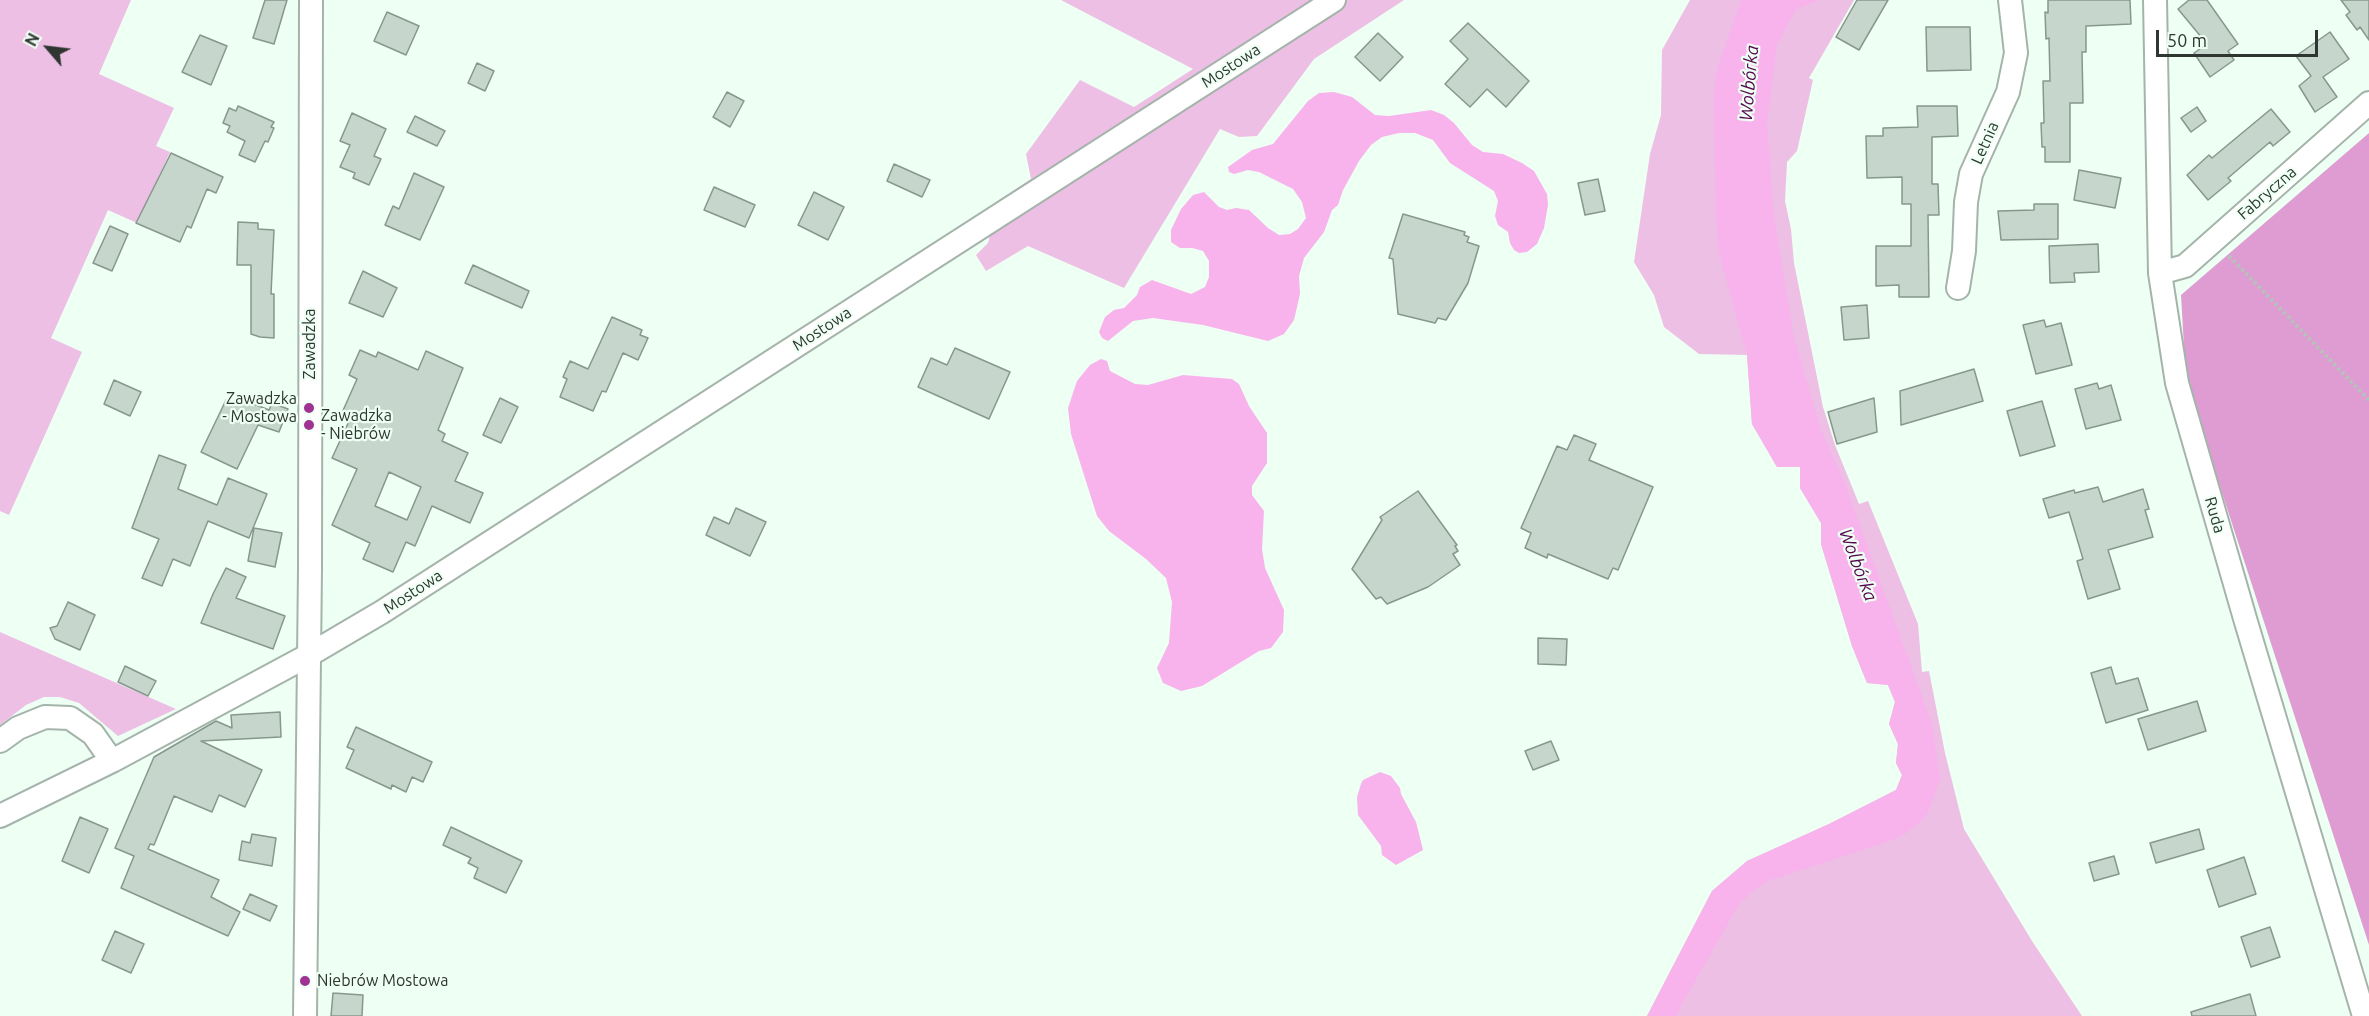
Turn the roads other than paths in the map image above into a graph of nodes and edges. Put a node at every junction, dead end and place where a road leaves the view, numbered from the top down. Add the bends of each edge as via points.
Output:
1 (311, 0) edge
2 (1334, 0) edge
3 (2010, 0) edge
4 (2155, 0) edge
5 (2369, 103) edge
6 (2160, 273) junction
7 (1958, 288) dead end
8 (309, 655) junction
9 (0, 741) edge
10 (112, 761) junction
11 (0, 816) edge
12 (305, 1016) edge
13 (2364, 1016) edge

1 - 8 street, Zawadzka
2 - 8 street, Mostowa via 382,612
3 - 7 street, Letnia via 2016,53 2008,92 1971,174
4 - 6 street, Ruda
5 - 6 street, Fabryczna via 2185,266
6 - 13 street, Ruda via 2177,383
8 - 10 street, Mostowa
8 - 12 street, Zawadzka
9 - 10 street via 45,717 70,718 93,734
10 - 11 street, Mostowa

